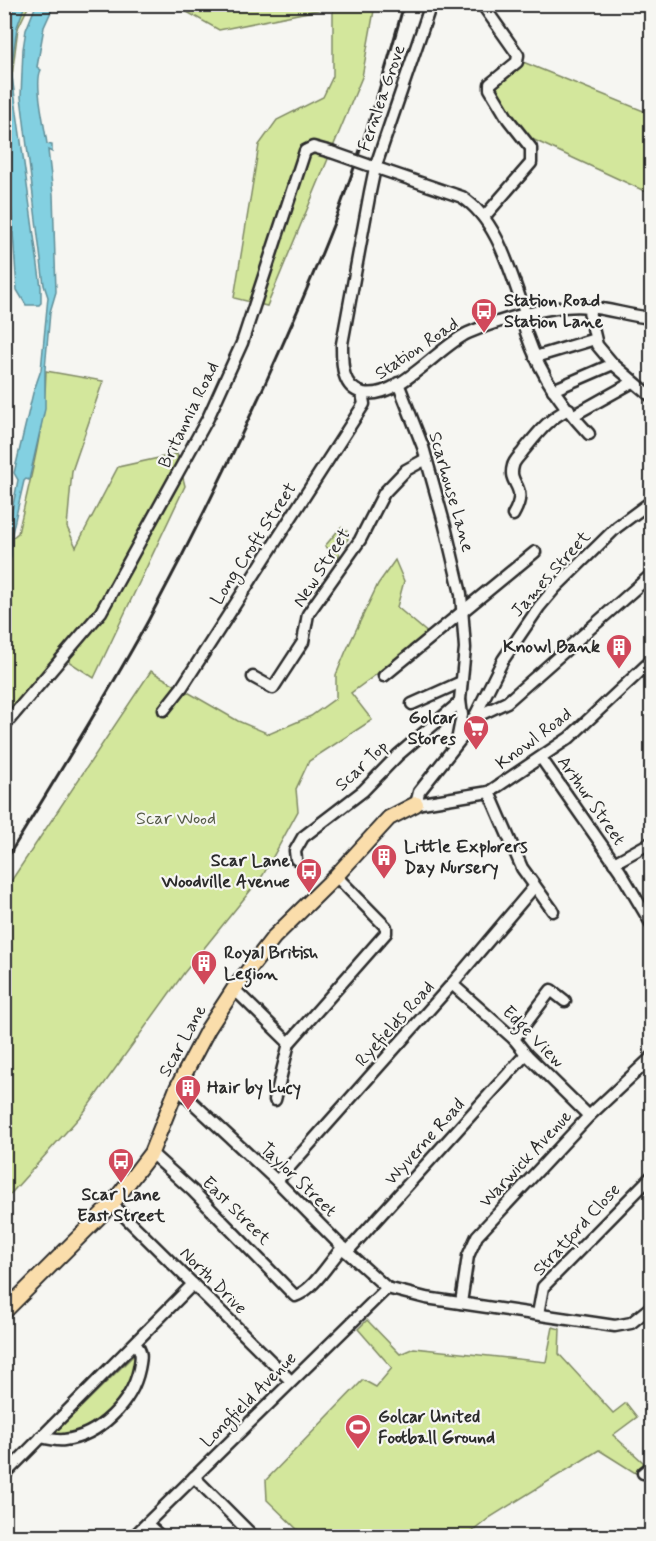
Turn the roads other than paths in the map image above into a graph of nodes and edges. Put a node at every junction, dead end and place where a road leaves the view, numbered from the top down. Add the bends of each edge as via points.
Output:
1 (431, 4) edge
2 (482, 4) edge
3 (372, 167) junction
4 (484, 217) junction
5 (588, 307) junction
6 (523, 315) junction
7 (651, 318) edge
8 (595, 339) junction
9 (535, 357) junction
10 (613, 364) junction
11 (633, 382) junction
12 (398, 383) junction
13 (553, 390) junction
14 (362, 393) junction
15 (651, 397) edge
16 (571, 412) junction
17 (590, 434) dead end
18 (426, 459) junction
19 (651, 501) edge
20 (513, 515) dead end
21 (535, 552) dead end
22 (651, 574) edge
23 (463, 612) junction
24 (651, 660) edge
25 (384, 676) dead end
26 (253, 677) dead end
27 (461, 682) junction
28 (460, 700) junction
29 (412, 704) dead end
30 (164, 710) dead end
31 (473, 718) junction
32 (4, 726) edge
33 (456, 744) junction
34 (541, 758) junction
35 (489, 792) junction
36 (416, 804) junction
37 (651, 842) edge
38 (296, 859) dead end
39 (614, 862) junction
40 (336, 876) junction
41 (534, 887) junction
42 (553, 911) dead end
43 (651, 925) edge
44 (452, 984) junction
45 (234, 989) junction
46 (565, 1001) dead end
47 (514, 1039) junction
48 (289, 1043) junction
49 (526, 1054) junction
50 (651, 1056) edge
51 (177, 1088) junction
52 (275, 1100) dead end
53 (588, 1116) junction
54 (151, 1153) junction
55 (651, 1176) edge
56 (277, 1180) junction
57 (112, 1204) junction
58 (345, 1250) junction
59 (318, 1278) joint
60 (193, 1284) junction
61 (387, 1288) junction
62 (461, 1303) junction
63 (651, 1306) edge
64 (4, 1312) edge
65 (538, 1314) junction
66 (135, 1344) junction
67 (291, 1381) junction
68 (41, 1437) junction
69 (4, 1475) edge
70 (194, 1477) junction
71 (147, 1524) junction
72 (134, 1536) edge
73 (160, 1536) edge
74 (253, 1536) edge

1 - 3 street, Fernlea Grove
2 - 4 street via 518,55 517,62 490,84 490,89 531,148 531,163
3 - 4 street, Britannia Road via 462,197
3 - 14 street, Station Road via 342,344 345,376 349,385
3 - 32 street, Britannia Road, bridge via 313,147 305,150 242,343 208,418 101,612
4 - 6 street, Britannia Road via 492,228
5 - 6 street, Station Road via 561,306
5 - 7 street, Station Road
5 - 8 street
6 - 9 street, Britannia Road
6 - 12 street, Station Road via 467,333
8 - 9 street
8 - 10 street
9 - 13 street, Britannia Road
10 - 11 street
10 - 13 street
11 - 15 street
11 - 16 street
12 - 14 street, Station Road via 381,393
12 - 18 street, Scarhouse Lane
13 - 16 street, Britannia Road
14 - 30 street, Long Croft Street via 364,404
16 - 17 street, Britannia Road
16 - 20 street via 557,415 544,426 513,465 520,494
18 - 23 street, Scarhouse Lane
18 - 26 street, New Street via 406,470 384,494 360,540 308,614 303,642 273,688
19 - 31 street, James Street via 617,527 539,607 503,660
21 - 23 street
22 - 31 street via 507,702
23 - 25 street
23 - 27 street, Scarhouse Lane via 465,648
24 - 34 street, Knowl Road via 569,738
27 - 28 street, Scarhouse Lane
27 - 29 street
28 - 33 street, Scarhouse Lane via 462,716
28 - 38 street, Scar Top via 363,791 303,837 295,851
31 - 33 street, James Street
33 - 36 street, James Street via 419,792
34 - 35 street, Knowl Road
34 - 39 street, Arthur Street
35 - 36 street, Knowl Road
35 - 41 street
36 - 40 main road, Scar Lane via 389,818
37 - 39 street
39 - 43 street, Arthur Street
40 - 45 main road, Scar Lane via 274,937
40 - 48 street via 386,927 386,933
41 - 42 street
41 - 44 street, Ryefields Road
44 - 47 street, Edge View
44 - 56 street, Ryefields Road
45 - 48 street
45 - 51 main road, Scar Lane
46 - 47 street via 551,990
47 - 49 street, Edge View
48 - 52 street
49 - 53 street, Edge View
49 - 58 street, Wyverne Road
50 - 53 street, Warwick Avenue
51 - 54 main road, Scar Lane
51 - 56 street, Taylor Street
53 - 62 street, Warwick Avenue via 477,1236 468,1256
54 - 57 main road, Scar Lane
54 - 59 street, East Street via 194,1191 295,1296
55 - 65 street, Stratford Close via 543,1287
56 - 58 street, Taylor Street
57 - 60 street, North Drive
57 - 64 main road, Scar Lane
58 - 59 street, Wyverne Road
58 - 61 street, Taylor Street
60 - 66 street
60 - 67 street, North Drive
61 - 62 street, Taylor Street
61 - 67 street, Longfield Avenue
62 - 65 street
63 - 65 street via 631,1323 615,1326
66 - 68 street
66 - 68 street via 142,1354 135,1384 112,1415 76,1437
67 - 70 street, Longfield Avenue
68 - 69 street
70 - 71 street, Longfield Avenue
70 - 74 street
71 - 72 street, Longfield Avenue
71 - 73 street

